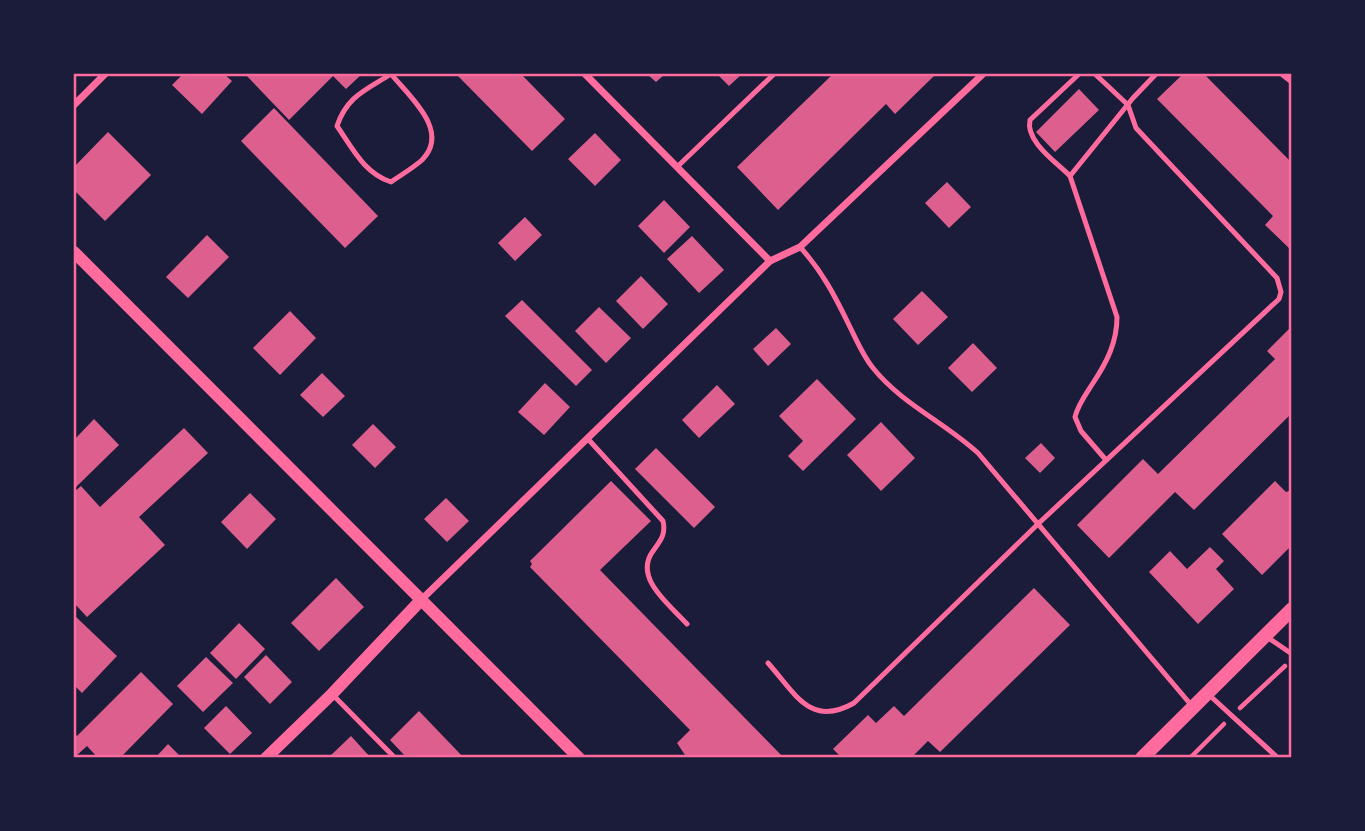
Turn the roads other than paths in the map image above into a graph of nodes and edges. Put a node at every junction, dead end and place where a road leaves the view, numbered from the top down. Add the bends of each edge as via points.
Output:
1 (105, 74) edge
2 (391, 74) edge
3 (585, 74) edge
4 (774, 74) edge
5 (983, 74) edge
6 (1079, 74) edge
7 (1096, 74) edge
8 (1156, 74) edge
9 (1283, 74) edge
10 (1292, 81) edge
11 (74, 105) edge
12 (1128, 105) junction
13 (677, 167) junction
14 (1070, 176) junction
15 (800, 247) junction
16 (74, 253) edge
17 (770, 261) junction
18 (589, 439) junction
19 (1105, 460) junction
20 (1039, 523) junction
21 (422, 599) junction
22 (1292, 609) edge
23 (687, 624) dead end
24 (1265, 636) junction
25 (1292, 654) edge
26 (768, 663) dead end
27 (1207, 693) junction
28 (332, 694) junction
29 (1194, 707) junction
30 (266, 758) edge
31 (395, 758) edge
32 (579, 758) edge
33 (1142, 758) edge
34 (1278, 758) edge

1 - 11 street
2 - 2 lane via 431,122 433,143 423,159 391,182 366,168 337,126 351,99
3 - 13 street
4 - 13 lane
5 - 15 street
6 - 14 lane via 1029,125 1034,140
7 - 12 lane
8 - 12 lane
9 - 10 street
12 - 14 lane
12 - 19 lane via 1136,128 1277,278 1281,292 1270,309
13 - 17 street
14 - 19 lane via 1117,317 1109,357 1075,417
15 - 17 street
15 - 20 lane via 829,283 870,365 899,396 978,453
16 - 21 street
17 - 18 street
18 - 21 street
18 - 23 lane via 663,521 663,538 648,558 647,575
19 - 20 lane
20 - 26 lane via 843,709 820,713 808,706
20 - 29 lane
21 - 28 street
21 - 32 street
22 - 24 main road
24 - 25 lane
24 - 27 main road
27 - 29 main road
27 - 34 lane
28 - 30 street
28 - 31 lane
29 - 33 main road

